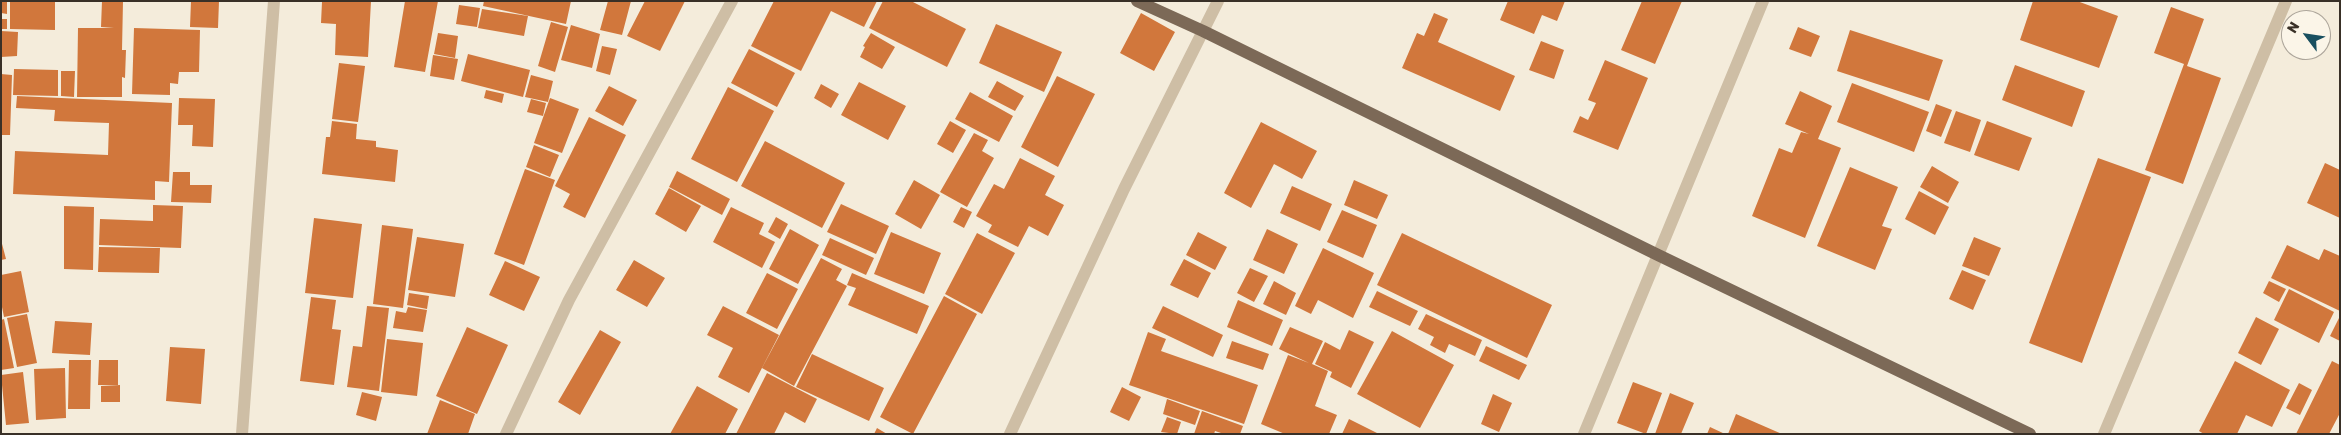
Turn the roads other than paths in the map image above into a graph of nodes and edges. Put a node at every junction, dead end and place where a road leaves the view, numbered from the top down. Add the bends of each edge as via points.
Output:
1 (274, 1) edge
2 (732, 1) edge
3 (1137, 1) edge
4 (1218, 1) edge
5 (1762, 1) edge
6 (2286, 1) edge
7 (1203, 30) junction
8 (1658, 255) junction
9 (242, 434) edge
10 (506, 434) edge
11 (1010, 434) edge
12 (1584, 434) edge
13 (2030, 434) edge
14 (2104, 434) edge

1 - 9 street
2 - 10 street via 569,300
3 - 7 main road
4 - 7 street
5 - 8 street
6 - 14 street
7 - 8 main road
7 - 11 street via 1124,189
8 - 12 street
8 - 13 main road

